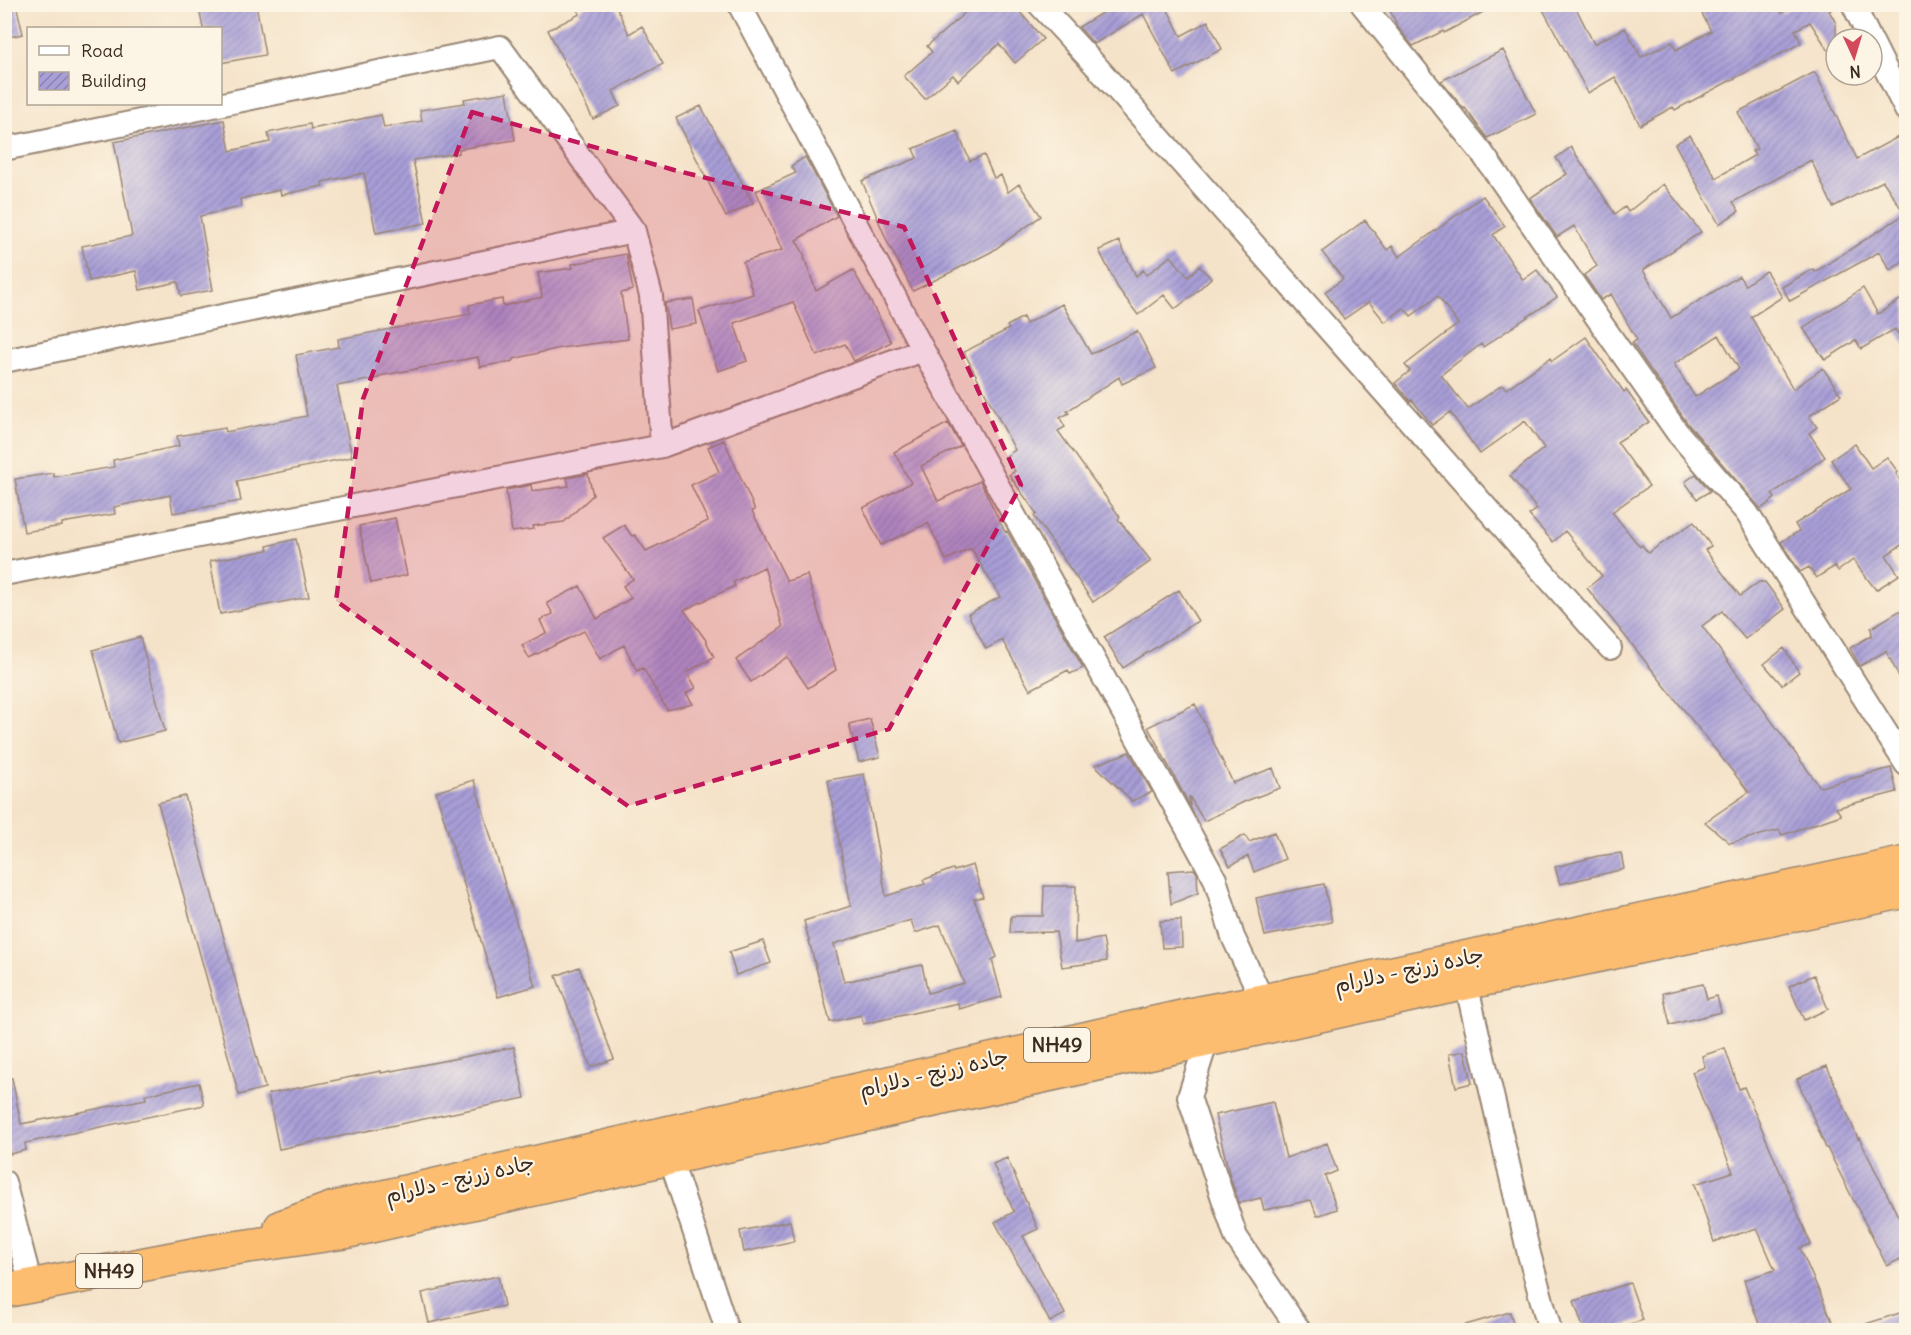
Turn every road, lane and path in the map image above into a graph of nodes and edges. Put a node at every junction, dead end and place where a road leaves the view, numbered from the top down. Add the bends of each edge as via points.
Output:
1 (739, 4) edge
2 (1039, 4) edge
3 (1362, 4) edge
4 (1853, 4) edge
5 (1864, 27) edge
6 (1884, 66) edge
7 (222, 104) edge
8 (218, 105) edge
9 (1906, 110) edge
10 (4, 149) edge
11 (634, 231) junction
12 (923, 350) junction
13 (4, 361) edge
14 (662, 446) junction
15 (4, 574) edge
16 (1610, 648) dead end
17 (1906, 764) edge
18 (1906, 863) edge
19 (1906, 891) edge
20 (1466, 982) junction
21 (1263, 1001) junction
22 (1203, 1026) junction
23 (670, 1158) junction
24 (4, 1182) edge
25 (214, 1251) junction
26 (18, 1288) edge
27 (726, 1330) edge
28 (1299, 1330) edge
29 (1550, 1330) edge

1 - 12 street
2 - 16 street
3 - 17 street via 1482,153 1677,432 1747,513
4 - 5 street
6 - 9 street
7 - 11 street via 500,47
8 - 10 street
11 - 13 street
11 - 14 street via 651,296
12 - 14 street
12 - 21 street via 1215,879 1233,937
14 - 15 street
18 - 21 highway, جاده زرنج - دلارام / NH49
19 - 20 highway, جاده زرنج - دلارام / NH49
20 - 22 highway, جاده زرنج - دلارام / NH49
20 - 29 street
21 - 22 highway, جاده زرنج - دلارام / NH49
22 - 23 highway, جاده زرنج - دلارام / NH49
22 - 25 highway, جاده زرنج - دلارام / NH49 via 334,1208
22 - 28 street via 1189,1097 1236,1238
23 - 25 highway, جاده زرنج - دلارام / NH49 via 345,1232
23 - 27 street
24 - 26 street
25 - 26 highway, جاده زرنج - دلارام / NH49

